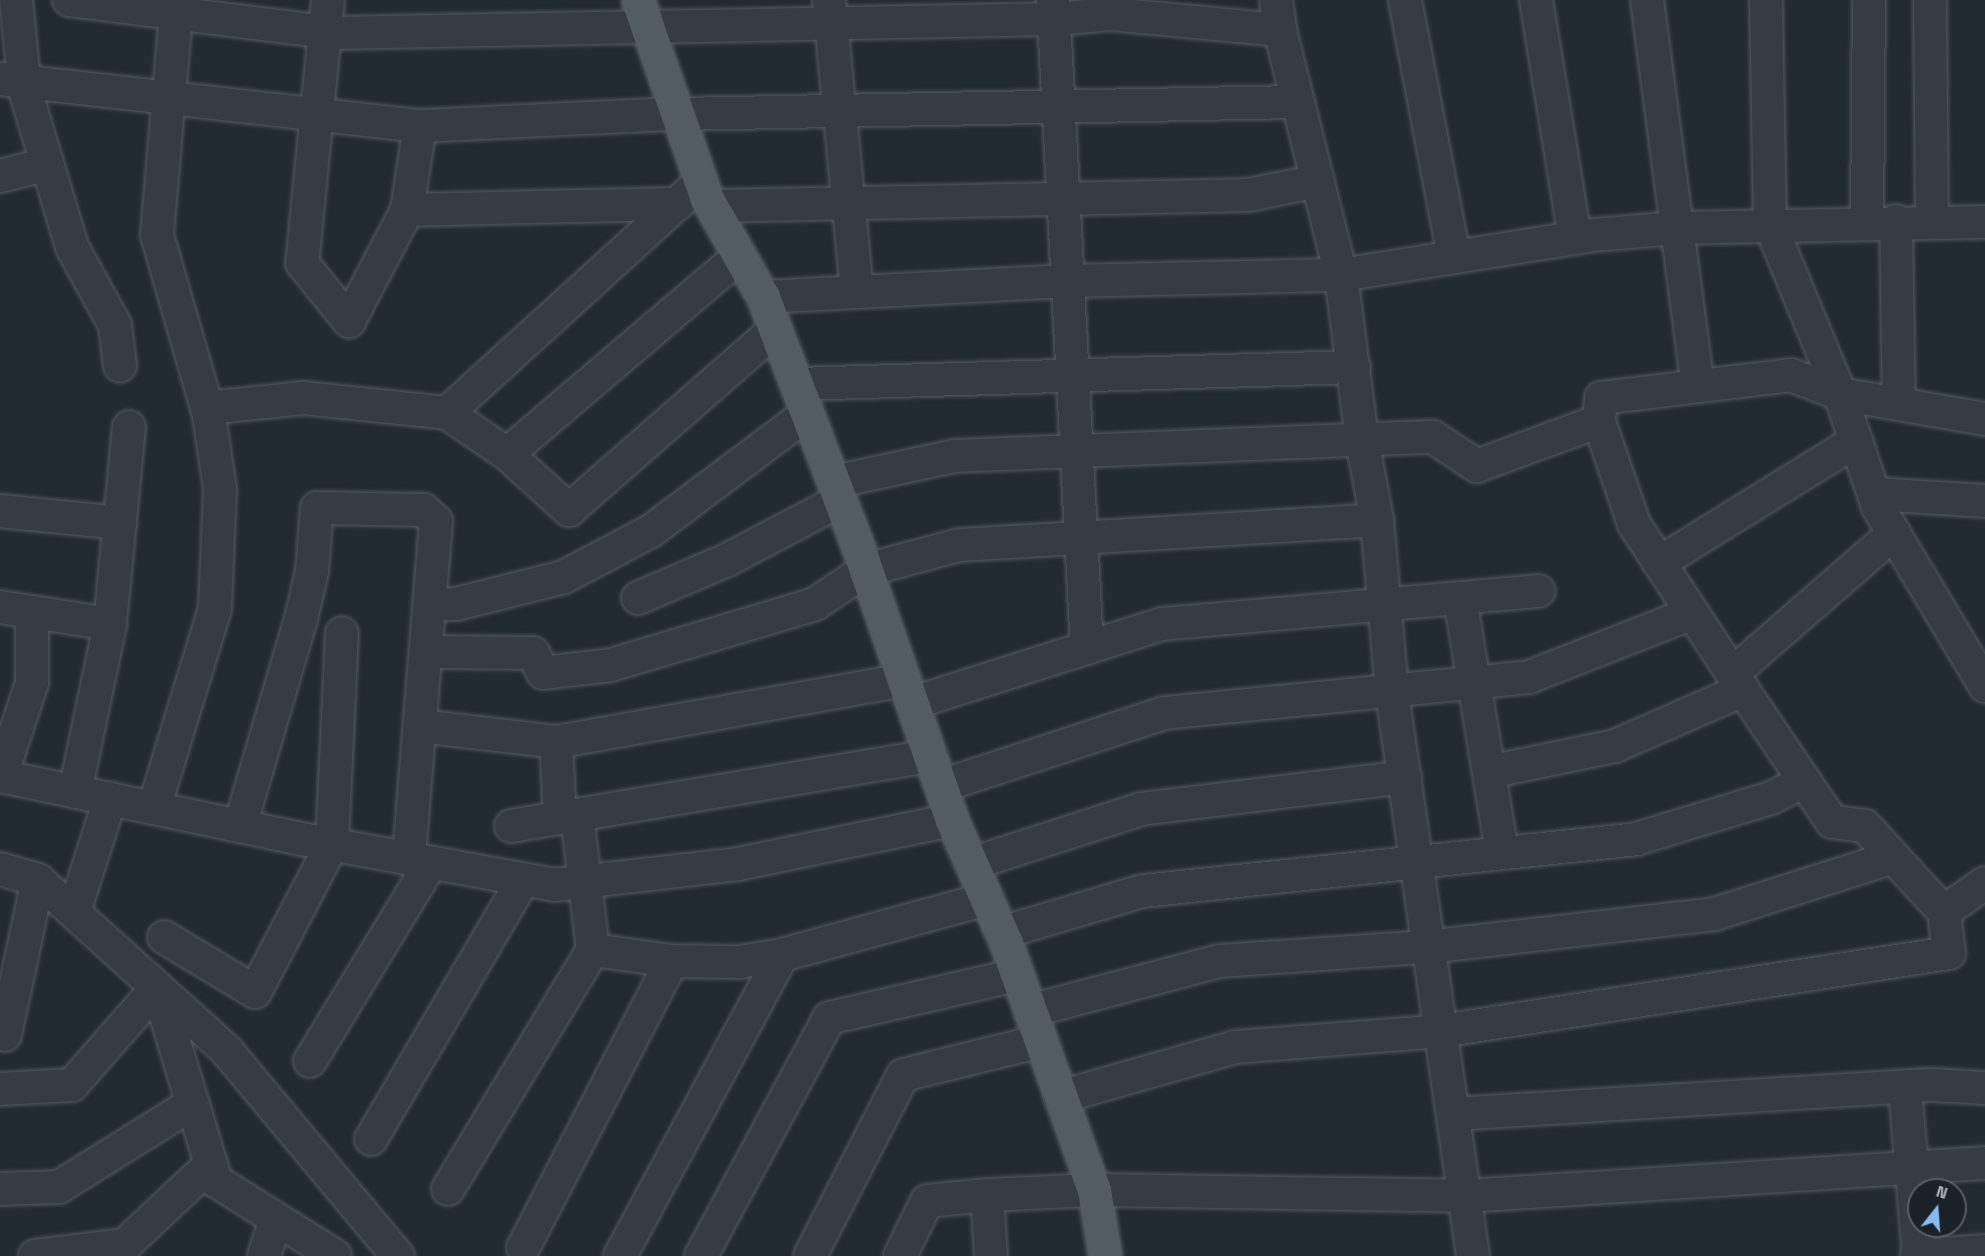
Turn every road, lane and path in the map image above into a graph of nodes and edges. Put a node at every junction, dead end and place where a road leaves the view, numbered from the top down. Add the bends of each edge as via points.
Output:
1 (16, 0) edge
2 (69, 0) edge
3 (328, 0) edge
4 (1405, 0) edge
5 (1536, 0) edge
6 (1647, 0) edge
7 (1766, 0) edge
8 (1869, 0) edge
9 (1930, 0) edge
10 (177, 7) edge
11 (829, 10) edge
12 (1055, 10) edge
13 (643, 13) edge
14 (1278, 15) edge
15 (324, 32) junction
16 (12, 79) edge
17 (170, 98) junction
18 (1298, 102) junction
19 (1060, 107) junction
20 (837, 111) junction
21 (678, 114) junction
22 (316, 117) junction
23 (420, 126) junction
24 (48, 164) junction
25 (0, 176) edge
26 (1318, 181) junction
27 (706, 194) junction
28 (1061, 199) junction
29 (847, 203) junction
30 (678, 204) junction
31 (406, 210) junction
32 (1882, 221) junction
33 (1932, 221) junction
34 (1985, 222) edge
35 (1770, 224) junction
36 (1678, 228) junction
37 (1575, 238) junction
38 (740, 256) junction
39 (1454, 257) junction
40 (1341, 275) junction
41 (1068, 281) junction
42 (857, 292) junction
43 (764, 297) junction
44 (776, 329) junction
45 (120, 366) dead end
46 (1354, 367) junction
47 (1073, 375) junction
48 (1698, 386) junction
49 (1840, 394) junction
50 (802, 399) junction
51 (1899, 404) junction
52 (207, 408) junction
53 (447, 413) junction
54 (1985, 419) edge
55 (1599, 421) junction
56 (129, 427) dead end
57 (1362, 440) junction
58 (1856, 441) junction
59 (1077, 451) junction
60 (507, 454) junction
61 (837, 491) junction
62 (1874, 494) junction
63 (1985, 501) edge
64 (0, 511) edge
65 (1377, 520) junction
66 (120, 523) junction
67 (1894, 533) junction
68 (1082, 537) junction
69 (1659, 563) junction
70 (866, 570) junction
71 (1539, 591) dead end
72 (638, 598) dead end
73 (1460, 598) junction
74 (430, 605) junction
75 (0, 607) edge
76 (1387, 608) junction
77 (32, 612) junction
78 (1692, 613) junction
79 (110, 624) junction
80 (342, 633) dead end
81 (1087, 648) junction
82 (426, 652) junction
83 (1738, 682) junction
84 (1474, 684) junction
85 (1985, 686) edge
86 (909, 692) junction
87 (1392, 693) junction
88 (420, 726) junction
89 (556, 742) junction
90 (931, 756) junction
91 (1489, 772) junction
92 (1, 776) edge
93 (1405, 777) junction
94 (1803, 782) junction
95 (941, 786) junction
96 (75, 792) junction
97 (110, 799) junction
98 (154, 808) junction
99 (569, 817) junction
100 (952, 820) junction
101 (240, 826) junction
102 (511, 826) dead end
103 (332, 844) junction
104 (1502, 851) junction
105 (1891, 858) junction
106 (420, 861) junction
107 (1414, 862) junction
108 (971, 864) junction
109 (0, 869) edge
110 (38, 880) junction
111 (523, 880) junction
112 (585, 882) junction
113 (1985, 883) edge
114 (987, 899) junction
115 (74, 912) junction
116 (1944, 912) junction
117 (1001, 933) junction
118 (164, 937) dead end
119 (1427, 947) junction
120 (593, 950) junction
121 (782, 955) junction
122 (672, 961) junction
123 (1017, 975) junction
124 (157, 988) junction
125 (1035, 1026) junction
126 (1441, 1031) junction
127 (5, 1035) dead end
128 (310, 1061) dead end
129 (1905, 1087) junction
130 (1985, 1088) edge
131 (0, 1089) edge
132 (1060, 1096) junction
133 (192, 1104) junction
134 (1453, 1114) junction
135 (371, 1139) dead end
136 (1985, 1163) edge
137 (211, 1164) junction
138 (1912, 1168) junction
139 (0, 1189) edge
140 (448, 1189) dead end
141 (1094, 1190) junction
142 (987, 1195) junction
143 (1465, 1196) junction
144 (276, 1219) junction
145 (523, 1248) dead end
146 (1985, 1251) edge
147 (35, 1256) edge
148 (264, 1256) edge
149 (336, 1256) edge
150 (398, 1256) edge
151 (620, 1256) edge
152 (700, 1256) edge
153 (810, 1256) edge
154 (900, 1256) edge
155 (991, 1256) edge
156 (1105, 1256) edge
157 (1473, 1256) edge
158 (1919, 1256) edge

1 - 16 street
2 - 10 street
3 - 15 street
4 - 39 street
5 - 37 street
6 - 36 street
7 - 35 street
8 - 32 street
9 - 33 street
10 - 15 street
10 - 17 street
11 - 12 street
11 - 13 street
11 - 20 street
12 - 14 street
12 - 19 street
13 - 15 street
13 - 21 main road
14 - 18 street
15 - 22 street
16 - 17 street
16 - 24 street
17 - 22 street
17 - 52 street via 157,235
18 - 19 street
18 - 26 street
19 - 20 street
19 - 28 street
20 - 21 street
20 - 29 street
21 - 23 street
21 - 27 main road
22 - 23 street
22 - 31 street via 302,263 349,321
23 - 31 street
24 - 25 street
24 - 45 street via 72,247 116,325
26 - 28 street via 1248,195
26 - 40 street
27 - 29 street
27 - 30 street
27 - 38 main road
28 - 29 street
28 - 41 street
29 - 42 street
30 - 31 street
30 - 53 street
32 - 33 street
32 - 35 street
32 - 51 street
33 - 34 street
35 - 36 street
35 - 49 street
36 - 37 street
36 - 48 street
37 - 39 street
38 - 43 main road
38 - 60 street
39 - 40 street
40 - 41 street
40 - 46 street
41 - 42 street
41 - 47 street
42 - 43 street
43 - 44 main road
44 - 50 main road
44 - 60 street via 569,510
46 - 47 street
46 - 57 street
47 - 50 street
47 - 59 street
48 - 49 street via 1791,375
48 - 55 street via 1601,398
49 - 51 street
49 - 58 street
50 - 61 main road
50 - 74 street via 651,531 564,577 456,604
51 - 54 street
52 - 53 street via 303,398
52 - 98 street via 220,489 215,608
53 - 60 street
55 - 57 street via 1477,465 1433,437
55 - 69 street via 1634,524
56 - 66 street
57 - 59 street
57 - 65 street
58 - 62 street
58 - 69 street
59 - 61 street via 954,456
59 - 68 street
61 - 70 main road
61 - 72 street via 727,560
62 - 63 street
62 - 67 street
64 - 66 street
65 - 68 street
65 - 76 street
66 - 79 street
67 - 83 street
67 - 85 street
68 - 70 street via 959,545
68 - 81 street
69 - 78 street
70 - 82 street via 815,604 612,665 543,673 533,653
70 - 86 main road
71 - 73 street
73 - 76 street
73 - 84 street
74 - 82 street
74 - 101 street via 436,521 424,510 316,508 312,571 301,619
75 - 77 street
76 - 81 street via 1162,624
76 - 87 street
77 - 79 street
77 - 92 street via 32,683
78 - 83 street
78 - 84 street via 1529,677
79 - 96 street
80 - 103 street
81 - 86 street
82 - 88 street
83 - 91 street via 1616,746
83 - 94 street
84 - 87 street
84 - 91 street
86 - 89 street
86 - 90 main road
87 - 93 street
87 - 95 street via 1164,713
88 - 89 street
88 - 106 street
89 - 99 street
90 - 95 main road
90 - 99 street
91 - 104 street
92 - 96 street
93 - 107 street
93 - 108 street via 1141,809
94 - 104 street via 1771,798 1636,839
94 - 105 street via 1832,822 1866,826
95 - 100 main road
96 - 97 street
97 - 98 street
97 - 115 street
98 - 101 street
99 - 102 street
99 - 112 street
100 - 108 main road
100 - 112 street via 738,864
101 - 103 street
103 - 106 street
103 - 118 street via 255,992
104 - 107 street
105 - 116 street
105 - 119 street via 1715,914
106 - 111 street
106 - 128 street
107 - 117 street via 1143,891
107 - 119 street
108 - 114 main road
109 - 110 street
110 - 115 street
110 - 127 street
111 - 112 street via 554,885
111 - 135 street
112 - 120 street
113 - 116 street
114 - 117 main road
114 - 121 street
115 - 124 street
116 - 126 street via 1949,953
117 - 123 main road
119 - 125 street via 1219,961
119 - 126 street
120 - 122 street
120 - 140 street
121 - 122 street via 739,962
121 - 151 street
122 - 145 street
123 - 125 main road
123 - 152 street via 829,1018
124 - 131 street via 72,1085
124 - 133 street
124 - 150 street via 227,1051
125 - 132 main road
125 - 153 street via 903,1075
126 - 132 street via 1235,1047
126 - 134 street
129 - 130 street
129 - 134 street
129 - 138 street
132 - 141 main road
133 - 137 street
133 - 139 street via 59,1187
134 - 143 street
136 - 138 street
137 - 144 street via 216,1180
137 - 147 street via 125,1245
138 - 143 street
138 - 158 street
141 - 142 street
141 - 143 street
141 - 156 main road
142 - 154 street via 927,1201
142 - 155 street
143 - 157 street
144 - 148 street
144 - 149 street
146 - 158 street

